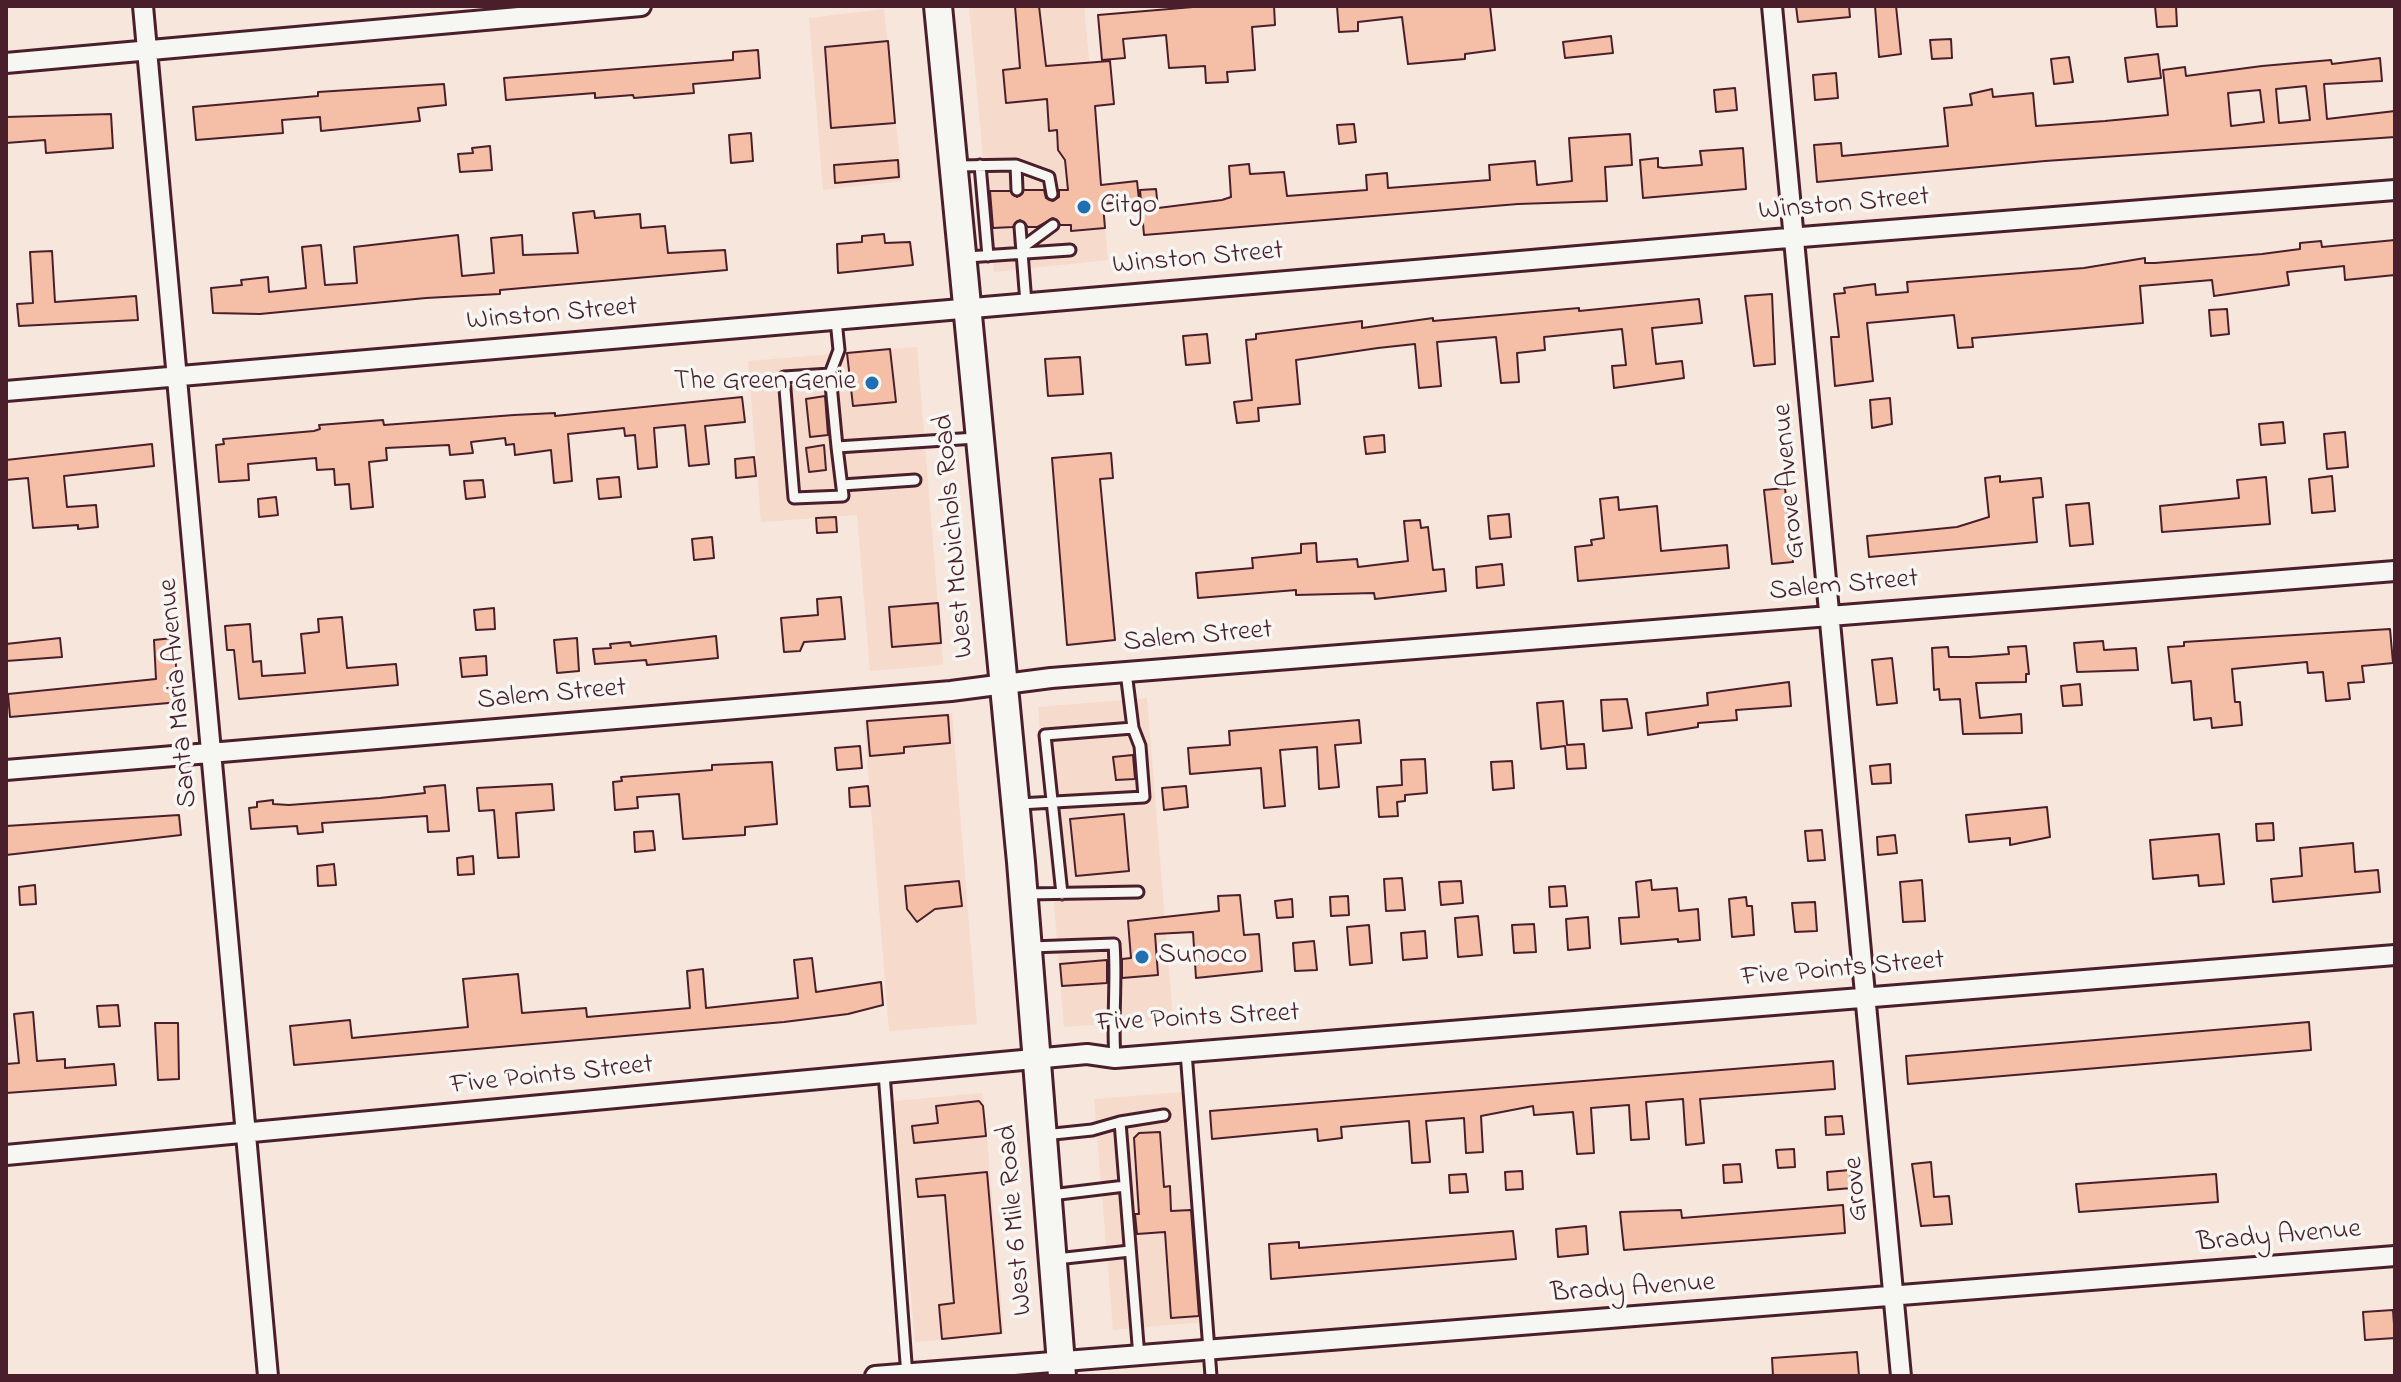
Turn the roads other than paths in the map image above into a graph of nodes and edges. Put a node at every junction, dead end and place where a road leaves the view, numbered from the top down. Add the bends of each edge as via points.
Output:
1 (143, 6) edge
2 (641, 6) edge
3 (938, 6) edge
4 (1772, 6) edge
5 (147, 51) junction
6 (6, 63) edge
7 (1016, 165) junction
8 (967, 166) junction
9 (1017, 190) dead end
10 (2395, 190) edge
11 (1052, 194) dead end
12 (1053, 225) dead end
13 (1020, 227) dead end
14 (1796, 237) junction
15 (1070, 250) dead end
16 (1023, 251) junction
17 (976, 256) junction
18 (1026, 303) junction
19 (967, 308) junction
20 (836, 320) junction
21 (830, 374) junction
22 (179, 377) junction
23 (6, 391) edge
24 (980, 438) junction
25 (837, 447) junction
26 (915, 480) dead end
27 (842, 485) junction
28 (2395, 571) edge
29 (1832, 616) junction
30 (1126, 672) junction
31 (1002, 684) junction
32 (1133, 728) junction
33 (214, 753) junction
34 (6, 770) edge
35 (1052, 803) junction
36 (1016, 804) junction
37 (1138, 892) dead end
38 (1024, 894) junction
39 (1062, 894) junction
40 (1028, 947) junction
41 (2395, 955) edge
42 (1866, 998) junction
43 (1186, 1052) junction
44 (1115, 1058) junction
45 (1036, 1060) junction
46 (884, 1073) junction
47 (1164, 1115) dead end
48 (1120, 1122) junction
49 (248, 1134) junction
50 (1042, 1135) junction
51 (6, 1155) edge
52 (1125, 1186) junction
53 (1047, 1195) junction
54 (1130, 1251) junction
55 (2395, 1256) edge
56 (1052, 1260) junction
57 (1895, 1298) junction
58 (1209, 1351) junction
59 (1139, 1357) junction
60 (1062, 1368) edge
61 (907, 1374) edge
62 (268, 1376) edge
63 (875, 1376) edge
64 (1211, 1376) edge
65 (1901, 1376) edge

1 - 5 street, Santa Maria Avenue
2 - 5 street
3 - 8 main road, West McNichols Road
4 - 14 street, Grove Avenue
5 - 6 street
5 - 22 street, Santa Maria Avenue
7 - 8 lane
7 - 9 lane
7 - 11 lane via 1049,177
8 - 17 main road, West McNichols Road
10 - 14 street, Winston Street
12 - 16 lane
13 - 16 lane
14 - 18 street, Winston Street
14 - 29 street, Grove Avenue
15 - 16 lane
16 - 17 lane
16 - 18 lane
17 - 19 main road, West McNichols Road
18 - 19 street, Winston Street
19 - 20 street, Winston Street
19 - 24 main road, West McNichols Road
20 - 21 lane via 839,350
20 - 22 street, Winston Street
21 - 25 lane
21 - 27 lane via 784,377 794,498 843,496
22 - 23 street, Winston Street
22 - 33 street, Santa Maria Avenue
24 - 25 lane
24 - 31 main road, West McNichols Road
25 - 27 lane
26 - 27 lane
28 - 29 street, Salem Street
29 - 30 street, Salem Street
29 - 42 street, Grove Avenue
30 - 31 street, Salem Street
30 - 32 lane
31 - 33 street, Salem Street
31 - 36 main road, West McNichols Road
32 - 35 lane via 1045,735
32 - 35 lane via 1140,746 1144,797
33 - 34 street, Salem Street
33 - 49 street, Santa Maria Avenue
35 - 36 lane
35 - 39 lane
36 - 38 main road, West McNichols Road
37 - 39 lane
38 - 39 lane
38 - 40 main road, West McNichols Road
40 - 44 lane via 1114,944
40 - 45 main road, West McNichols Road
41 - 42 street, Five Points Street
42 - 43 street, Five Points Street
42 - 57 street, Grove
43 - 44 street, Five Points Street
43 - 58 lane
44 - 45 street, Five Points Street via 1087,1054
45 - 46 street, Five Points Street
45 - 50 main road, West 6 Mile Road
46 - 49 street, Five Points Street
46 - 61 lane
47 - 48 lane
48 - 50 lane
48 - 52 lane
49 - 51 street, Five Points Street
49 - 62 street, Santa Maria Avenue
50 - 53 main road, West 6 Mile Road
52 - 53 lane
52 - 54 lane
53 - 56 main road, West 6 Mile Road
54 - 56 lane
54 - 59 lane
55 - 57 street, Brady Avenue
56 - 60 main road, West 6 Mile Road
57 - 58 street, Brady Avenue
57 - 65 street, Grove
58 - 59 street, Brady Avenue
58 - 64 lane
59 - 60 street, Brady Avenue
60 - 61 street, Brady Avenue
61 - 63 street, Brady Avenue

